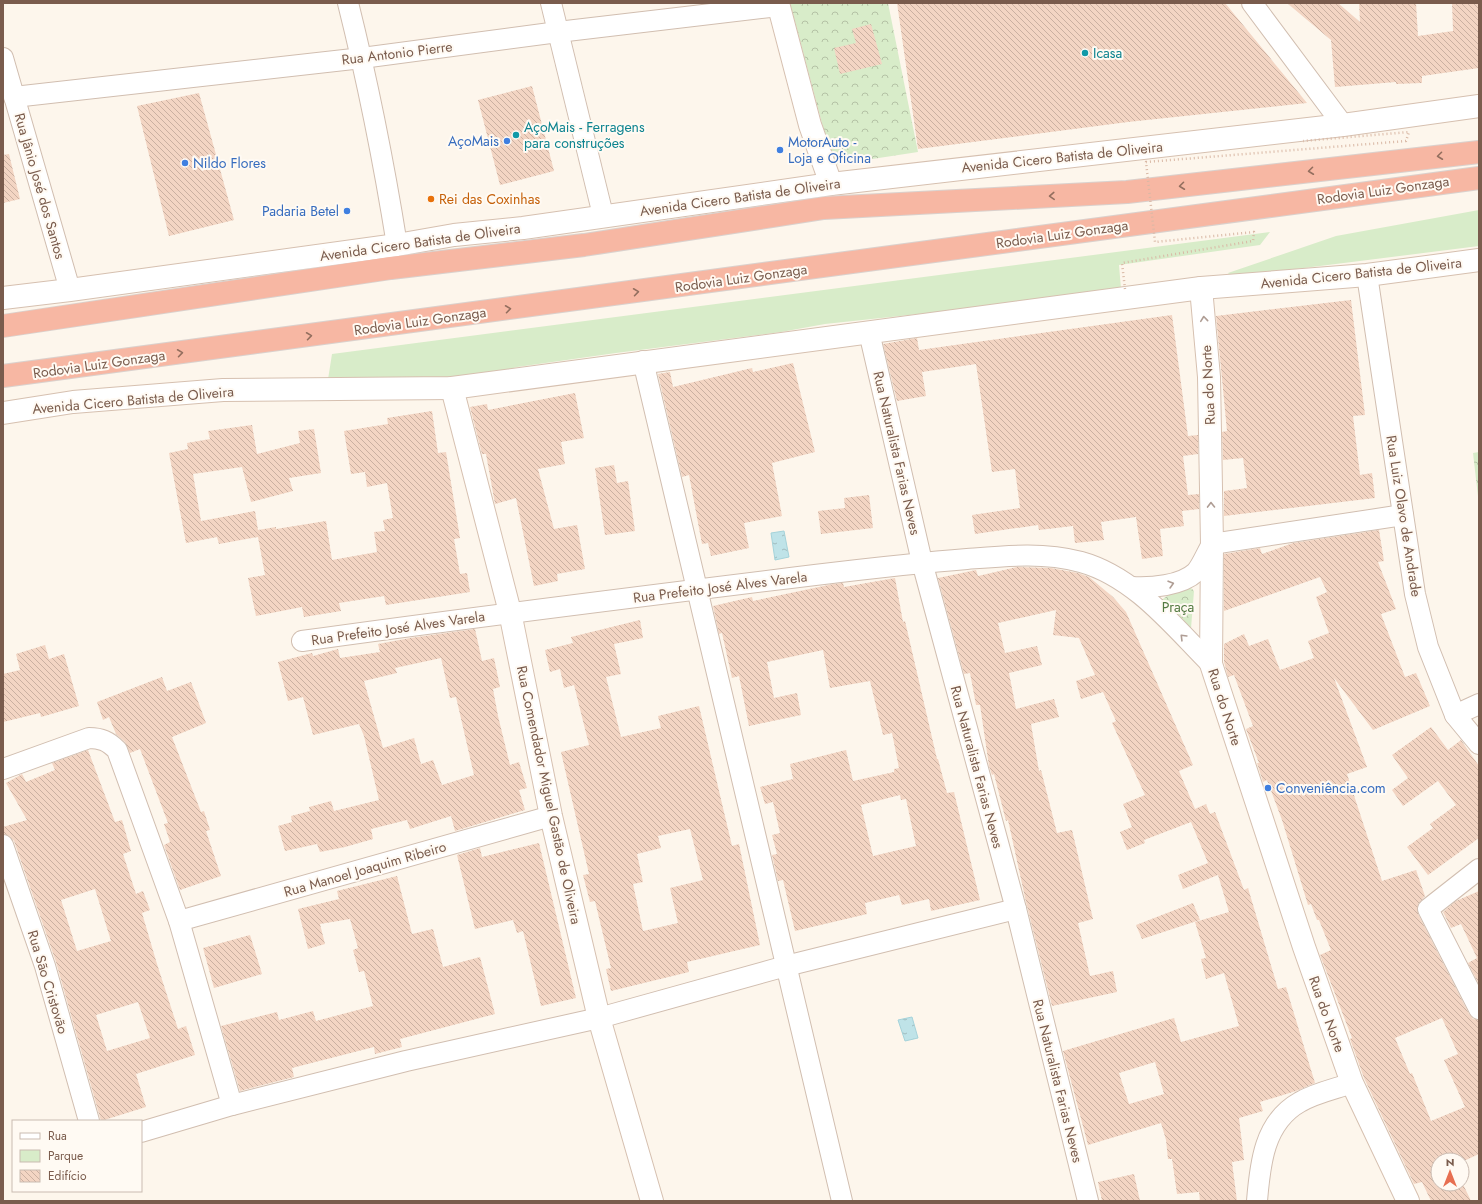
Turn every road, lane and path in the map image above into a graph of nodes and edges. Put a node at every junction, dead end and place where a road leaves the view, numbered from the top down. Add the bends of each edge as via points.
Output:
1 (348, 3) edge
2 (551, 3) edge
3 (1252, 3) edge
4 (779, 5) edge
5 (558, 32) junction
6 (3, 58) edge
7 (362, 58) junction
8 (14, 97) junction
9 (1479, 106) edge
10 (1343, 125) junction
11 (1303, 141) dead end
12 (1479, 152) edge
13 (1479, 178) edge
14 (831, 184) junction
15 (603, 215) junction
16 (397, 245) junction
17 (1479, 260) edge
18 (1367, 275) junction
19 (1201, 288) junction
20 (1125, 289) dead end
21 (70, 290) junction
22 (3, 298) edge
23 (3, 326) edge
24 (869, 332) junction
25 (643, 362) junction
26 (3, 376) edge
27 (452, 388) junction
28 (3, 413) edge
29 (1404, 515) junction
30 (1212, 544) junction
31 (922, 562) junction
32 (1132, 587) junction
33 (696, 590) junction
34 (510, 612) junction
35 (302, 641) dead end
36 (1211, 664) junction
37 (1479, 704) edge
38 (1455, 715) junction
39 (1479, 744) edge
40 (3, 769) edge
41 (551, 816) junction
42 (3, 845) edge
43 (1479, 869) edge
44 (1016, 908) junction
45 (179, 921) junction
46 (786, 966) junction
47 (1479, 1009) edge
48 (599, 1018) junction
49 (1352, 1083) junction
50 (232, 1105) junction
51 (89, 1120) edge
52 (142, 1132) edge
53 (652, 1201) edge
54 (842, 1201) edge
55 (1088, 1201) edge
56 (1257, 1201) edge
57 (1408, 1201) edge

1 - 7 street
2 - 5 street
3 - 10 street
4 - 5 street, Rua Antonio Pierre
4 - 14 main road via 810,125
5 - 7 street, Rua Antonio Pierre
5 - 15 street
6 - 8 street, Rua Jânio José dos Santos
7 - 8 street, Rua Antonio Pierre
7 - 16 street
8 - 21 street, Rua Jânio José dos Santos
9 - 10 main road, Avenida Cicero Batista de Oliveira
10 - 14 main road, Avenida Cicero Batista de Oliveira
11 - 20 path, bridge via 1409,132 1406,141 1146,162 1155,242 1254,232 1253,241 1122,263
12 -> 23 highway, Rodovia Luiz Gonzaga via 1127,192 824,208 584,245 391,268
26 -> 13 highway, Rodovia Luiz Gonzaga
14 - 15 main road, Avenida Cicero Batista de Oliveira
15 - 16 main road, Avenida Cicero Batista de Oliveira
16 - 21 main road, Avenida Cicero Batista de Oliveira
17 - 18 main road, Avenida Cicero Batista de Oliveira
18 - 19 main road, Avenida Cicero Batista de Oliveira
18 - 29 street, Rua Luiz Olavo de Andrade
19 - 24 main road, Avenida Cicero Batista de Oliveira
30 -> 19 main road, Rua do Norte via 1209,377
21 - 22 main road, Avenida Cicero Batista de Oliveira
24 - 25 main road, Avenida Cicero Batista de Oliveira
24 - 31 street, Rua Naturalista Farias Neves
25 - 27 main road, Avenida Cicero Batista de Oliveira
25 - 33 street
27 - 28 main road, Avenida Cicero Batista de Oliveira via 224,390 73,402
27 - 34 main road, Rua Comendador Miguel Gastão de Oliveira
29 - 30 street
29 - 38 street, Rua Luiz Olavo de Andrade via 1415,594 1428,647
32 -> 30 street, Rua Prefeito José Alves Varela via 1154,588 1176,582 1196,572
30 - 36 main road, Rua do Norte
31 - 32 street, Rua Prefeito José Alves Varela via 1022,555 1054,556 1083,562
31 - 33 street, Rua Prefeito José Alves Varela
31 - 44 street, Rua Naturalista Farias Neves
36 -> 32 street, Rua Prefeito José Alves Varela
33 - 34 street, Rua Prefeito José Alves Varela
33 - 46 street
34 - 35 street, Rua Prefeito José Alves Varela
34 - 41 main road, Rua Comendador Miguel Gastão de Oliveira
36 - 49 main road, Rua do Norte via 1304,947
37 - 38 street
38 - 39 street, Rua Luiz Olavo de Andrade
40 - 45 street via 88,738 99,738 109,742 117,750
41 - 45 street, Rua Manoel Joaquim Ribeiro
41 - 48 main road, Rua Comendador Miguel Gastão de Oliveira
42 - 51 street, Rua São Cristovão via 45,966
43 - 47 street via 1428,910
44 - 46 street
44 - 55 street, Rua Naturalista Farias Neves
45 - 50 street
46 - 48 street
46 - 54 street
48 - 50 street via 406,1061
48 - 53 main road, Rua Comendador Miguel Gastão de Oliveira
49 - 56 street via 1300,1102 1281,1117 1268,1137 1260,1168
49 - 57 main road, Rua do Norte
50 - 52 street

